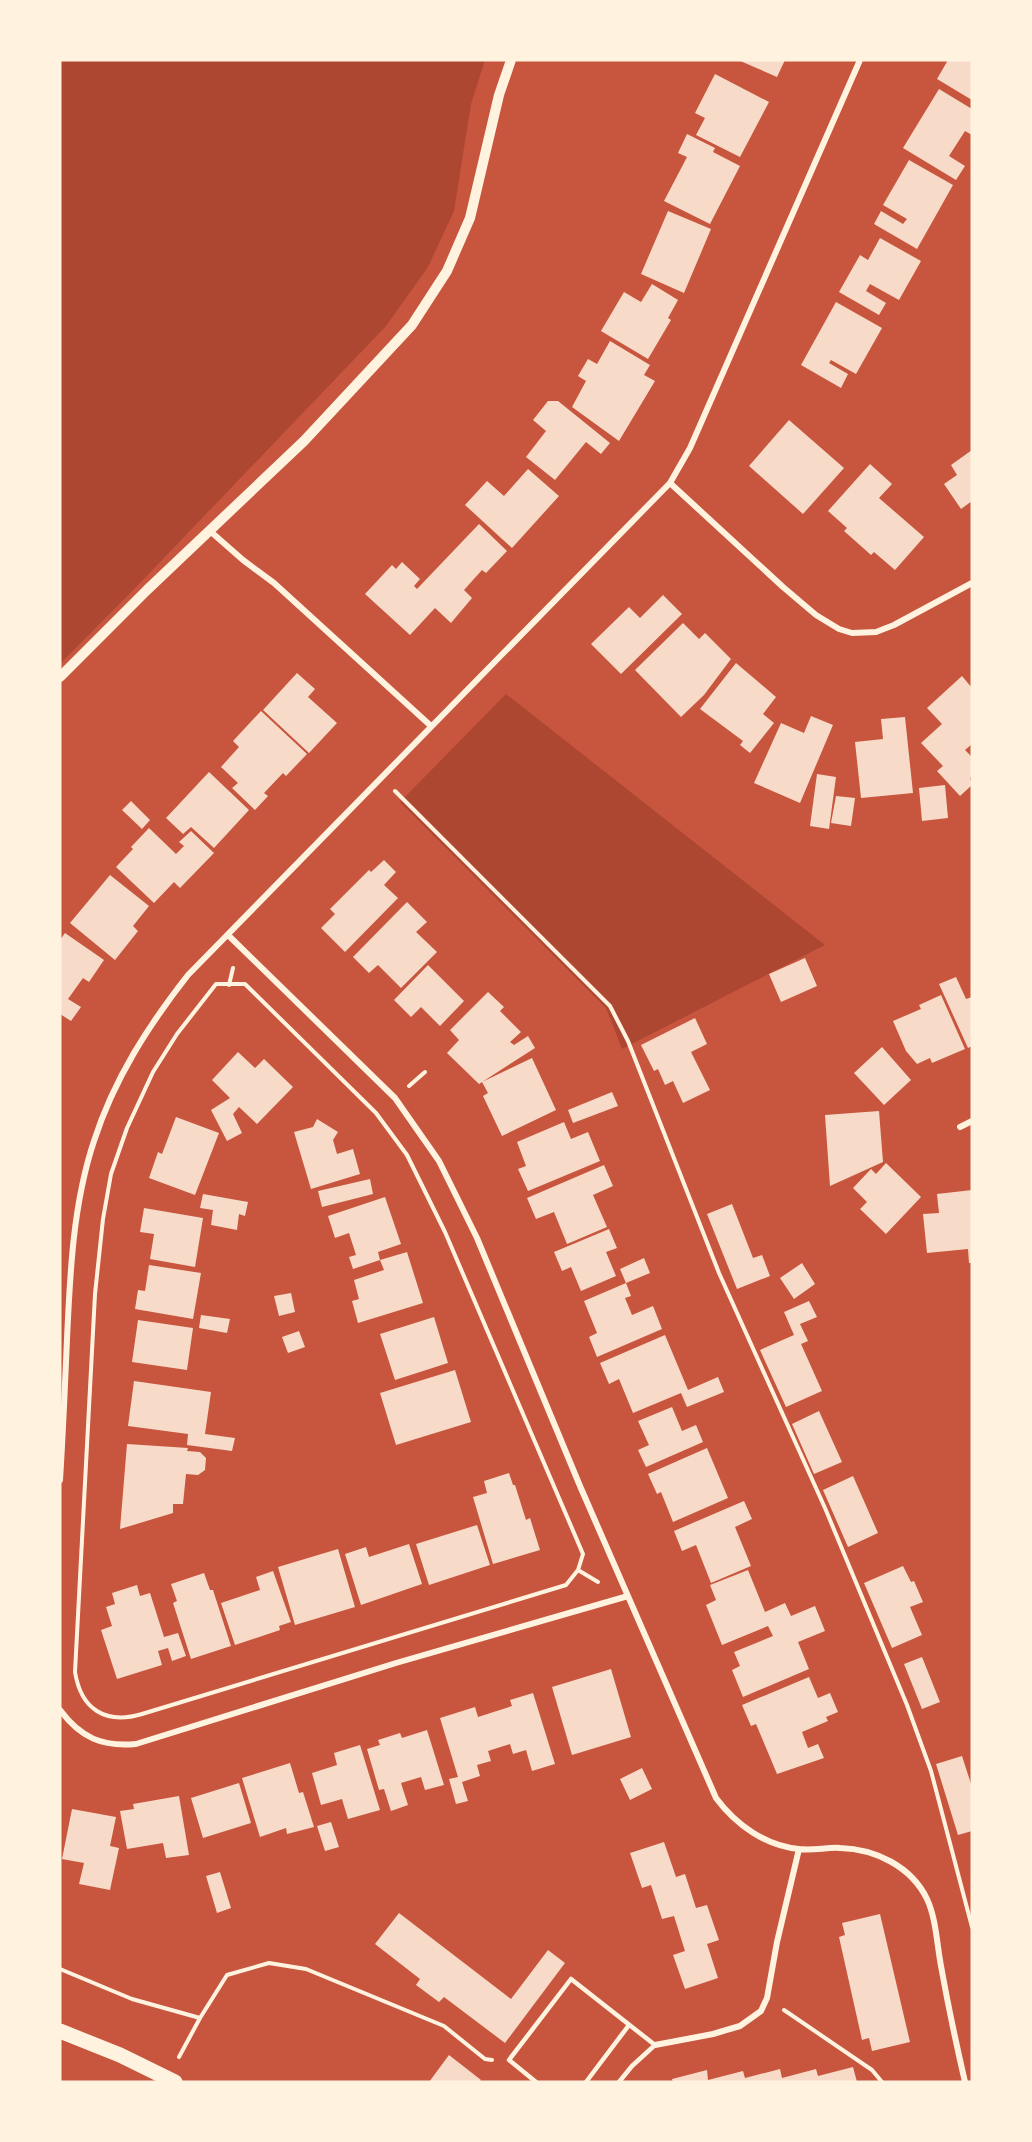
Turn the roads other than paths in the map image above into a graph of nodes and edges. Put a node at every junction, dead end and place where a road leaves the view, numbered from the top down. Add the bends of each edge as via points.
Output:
1 (511, 60) edge
2 (860, 60) edge
3 (670, 483) junction
4 (210, 531) junction
5 (972, 583) edge
6 (60, 677) edge
7 (430, 726) junction
8 (228, 935) junction
9 (972, 1121) edge
10 (960, 1127) dead end
11 (60, 1480) edge
12 (628, 1596) junction
13 (60, 1710) edge
14 (799, 1849) junction
15 (629, 2025) junction
16 (60, 2031) edge
17 (655, 2045) junction
18 (175, 2082) edge
19 (536, 2082) edge
20 (586, 2082) edge
21 (619, 2082) edge
22 (965, 2082) edge

1 - 4 street via 470,218 447,272 412,325 377,364
2 - 3 street via 690,448
3 - 5 street via 783,587 839,629 876,632
3 - 7 street
4 - 6 street
4 - 7 street via 274,583
7 - 8 street
8 - 11 street via 160,1010 113,1091 93,1141 81,1188 70,1276
8 - 12 street via 395,1098 439,1161 477,1238
9 - 10 street
12 - 13 street via 136,1744 100,1742 84,1734
12 - 14 street via 716,1798 751,1831 769,1841
14 - 17 street via 761,2011 740,2026
14 - 22 street via 867,1851 894,1863 918,1886 927,1899 934,1927
15 - 17 lane
15 - 19 lane via 571,1979 509,2060
15 - 20 lane
16 - 18 main road
17 - 21 lane

